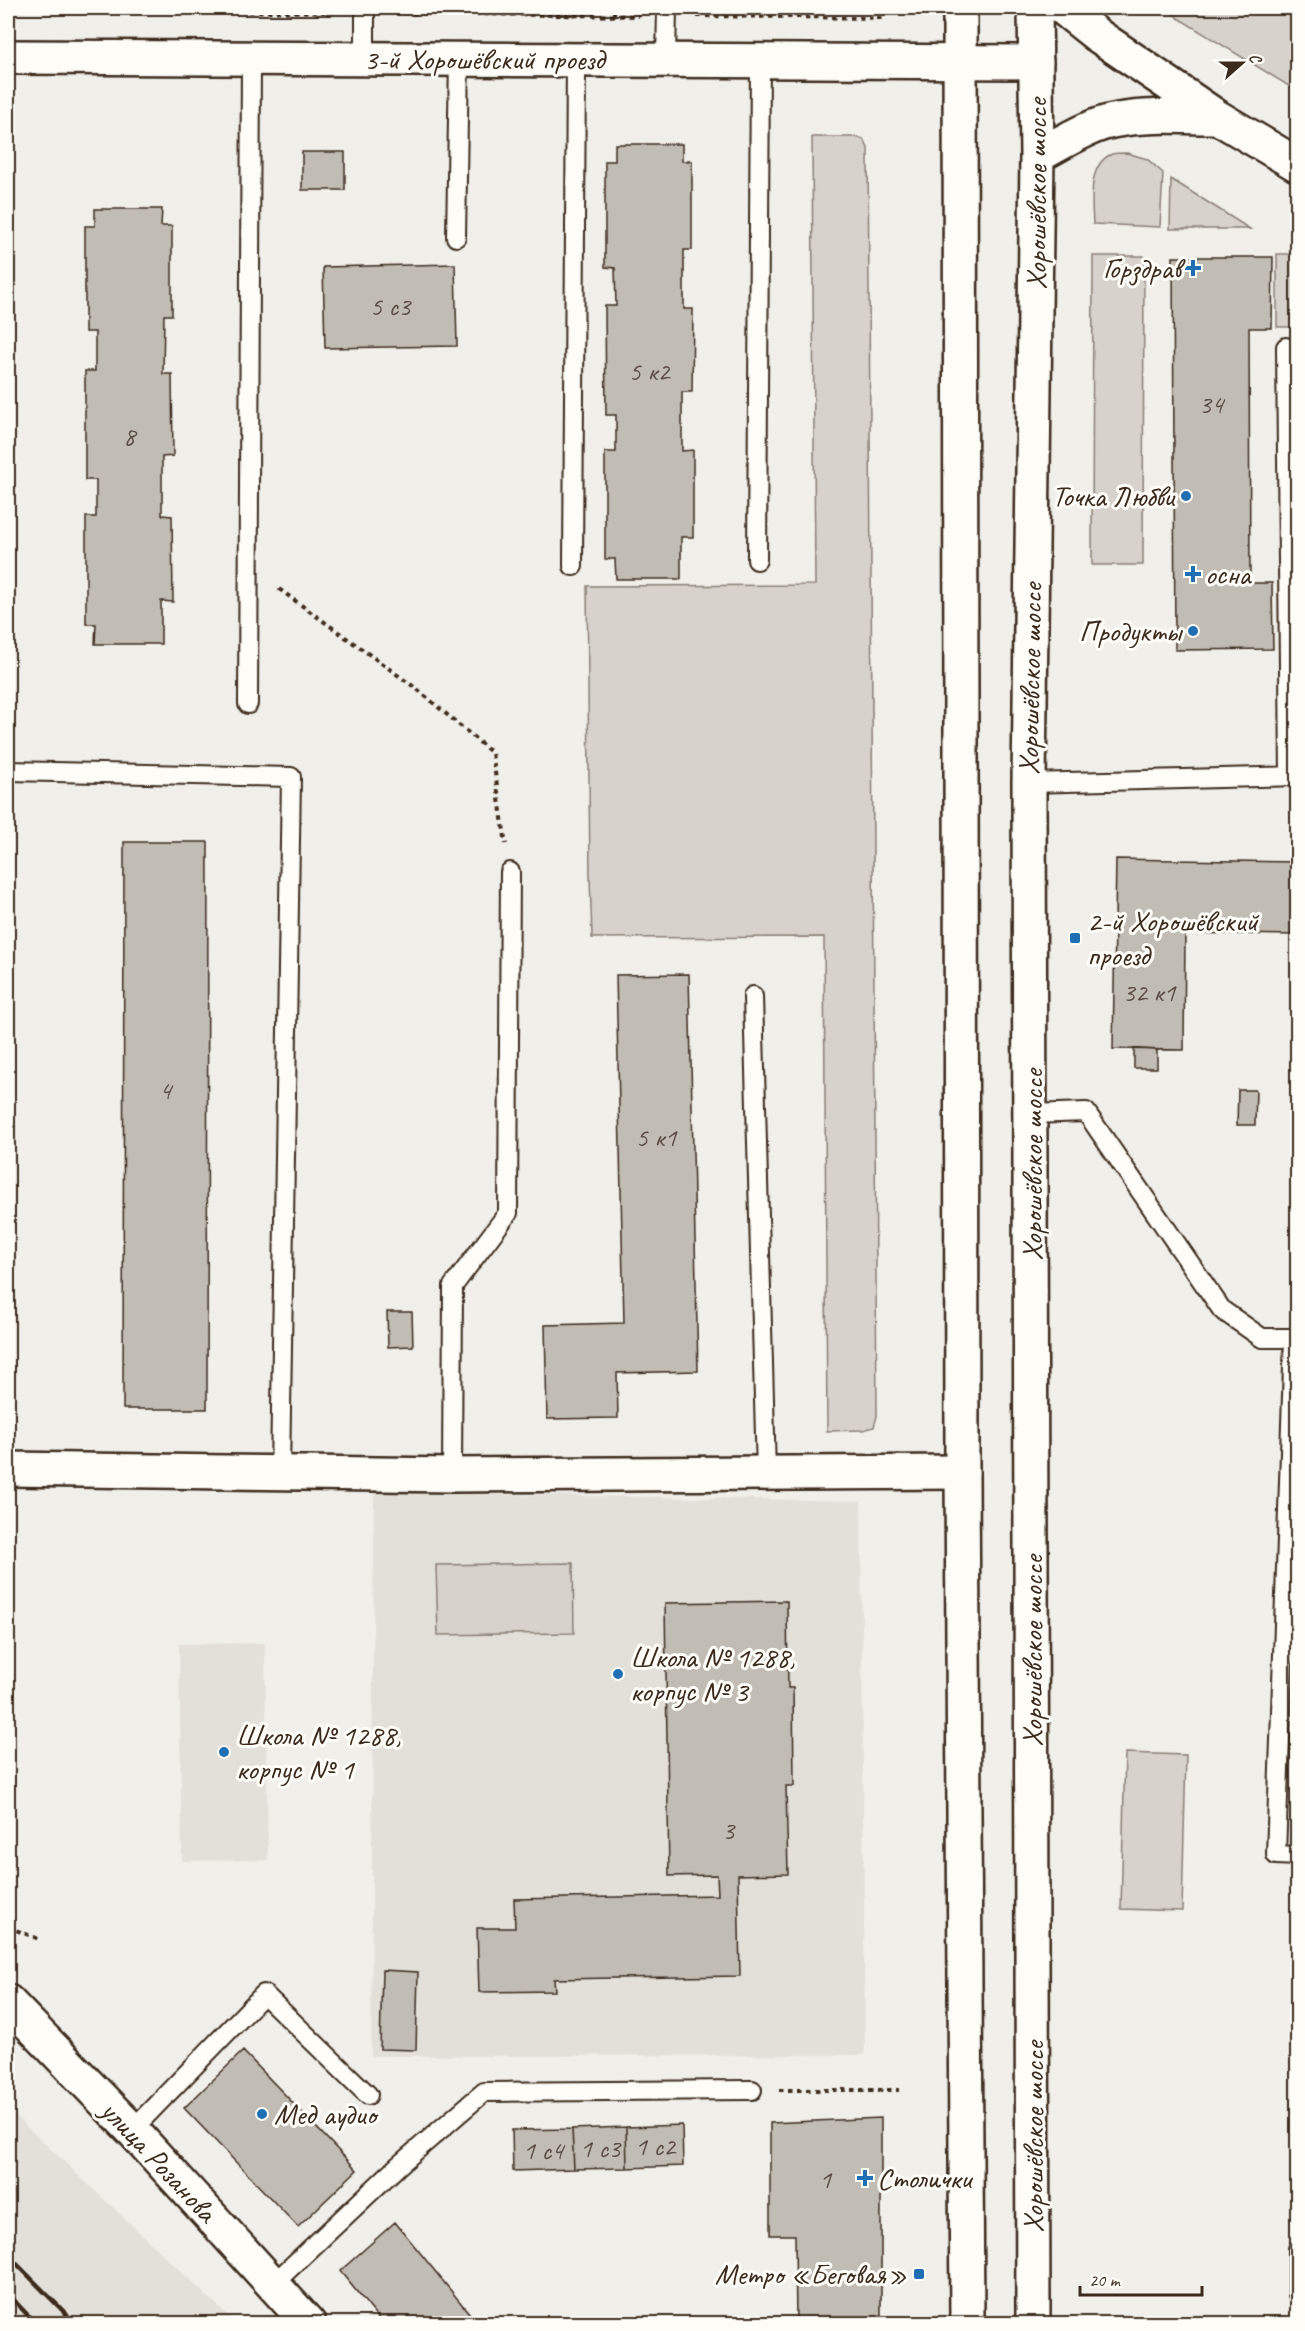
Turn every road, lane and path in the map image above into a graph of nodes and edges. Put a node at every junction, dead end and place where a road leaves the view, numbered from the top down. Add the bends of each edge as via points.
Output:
1 (44, 8) edge
2 (439, 8) edge
3 (527, 8) edge
4 (615, 8) edge
5 (977, 8) edge
6 (1035, 8) edge
7 (1063, 8) edge
8 (365, 10) edge
9 (667, 12) edge
10 (439, 14) junction
11 (527, 14) junction
12 (614, 15) junction
13 (885, 18) dead end
14 (960, 35) edge
15 (8, 57) edge
16 (251, 58) junction
17 (365, 59) junction
18 (459, 59) junction
19 (576, 60) junction
20 (666, 60) junction
21 (760, 61) junction
22 (1036, 62) junction
23 (1217, 117) junction
24 (1037, 156) junction
25 (1298, 165) edge
26 (456, 237) dead end
27 (1286, 347) dead end
28 (757, 560) dead end
29 (573, 566) dead end
30 (249, 567) junction
31 (248, 704) dead end
32 (8, 771) edge
33 (1294, 776) edge
34 (1029, 783) junction
35 (510, 872) joint
36 (753, 996) dead end
37 (1032, 1114) junction
38 (1296, 1338) edge
39 (8, 1469) edge
40 (962, 1472) junction
41 (280, 1473) junction
42 (766, 1473) junction
43 (452, 1475) junction
44 (1298, 1856) edge
45 (8, 1927) edge
46 (39, 1940) dead end
47 (8, 2002) edge
48 (752, 2090) joint
49 (899, 2090) dead end
50 (368, 2095) dead end
51 (132, 2130) junction
52 (1298, 2249) edge
53 (273, 2284) junction
54 (1298, 2294) edge
55 (309, 2324) edge
56 (967, 2324) edge
57 (1033, 2324) edge

1 - 8 path
2 - 10 path
3 - 11 path
4 - 12 path
5 - 14 main road
6 - 22 main road, Хорошёвское шоссе
7 - 23 main road
8 - 10 path
8 - 17 lane
9 - 12 path
9 - 13 path
9 - 20 lane
10 - 11 path
11 - 12 path
14 - 21 main road, 3-й Хорошёвский проезд
14 - 22 main road, 3-й Хорошёвский проезд
14 - 40 main road
15 - 16 main road, 3-й Хорошёвский проезд
16 - 17 main road, 3-й Хорошёвский проезд
16 - 30 lane
17 - 18 main road, 3-й Хорошёвский проезд
18 - 19 main road, 3-й Хорошёвский проезд
18 - 26 lane
19 - 20 main road, 3-й Хорошёвский проезд
19 - 29 lane
20 - 21 main road, 3-й Хорошёвский проезд
21 - 28 lane
22 - 24 main road, Хорошёвское шоссе
23 - 24 main road via 1117,120
23 - 25 main road
24 - 34 main road, Хорошёвское шоссе
27 - 33 lane
30 - 31 lane
30 - 35 path via 417,689 492,753
32 - 41 lane via 291,777
33 - 34 lane
34 - 37 main road, Хорошёвское шоссе
35 - 43 lane via 508,1213 453,1286
36 - 42 lane
37 - 38 lane via 1086,1112 1222,1310 1262,1338
37 - 57 main road, Хорошёвское шоссе
38 - 44 lane via 1276,1855
39 - 41 main road
40 - 42 main road
40 - 56 main road
41 - 43 main road
42 - 43 main road
45 - 46 path
47 - 51 main road, улица Розанова
48 - 49 path
48 - 53 lane via 484,2092 398,2166
50 - 51 lane via 264,1994
51 - 53 main road, улица Розанова
52 - 54 lane
53 - 55 main road, улица Розанова

